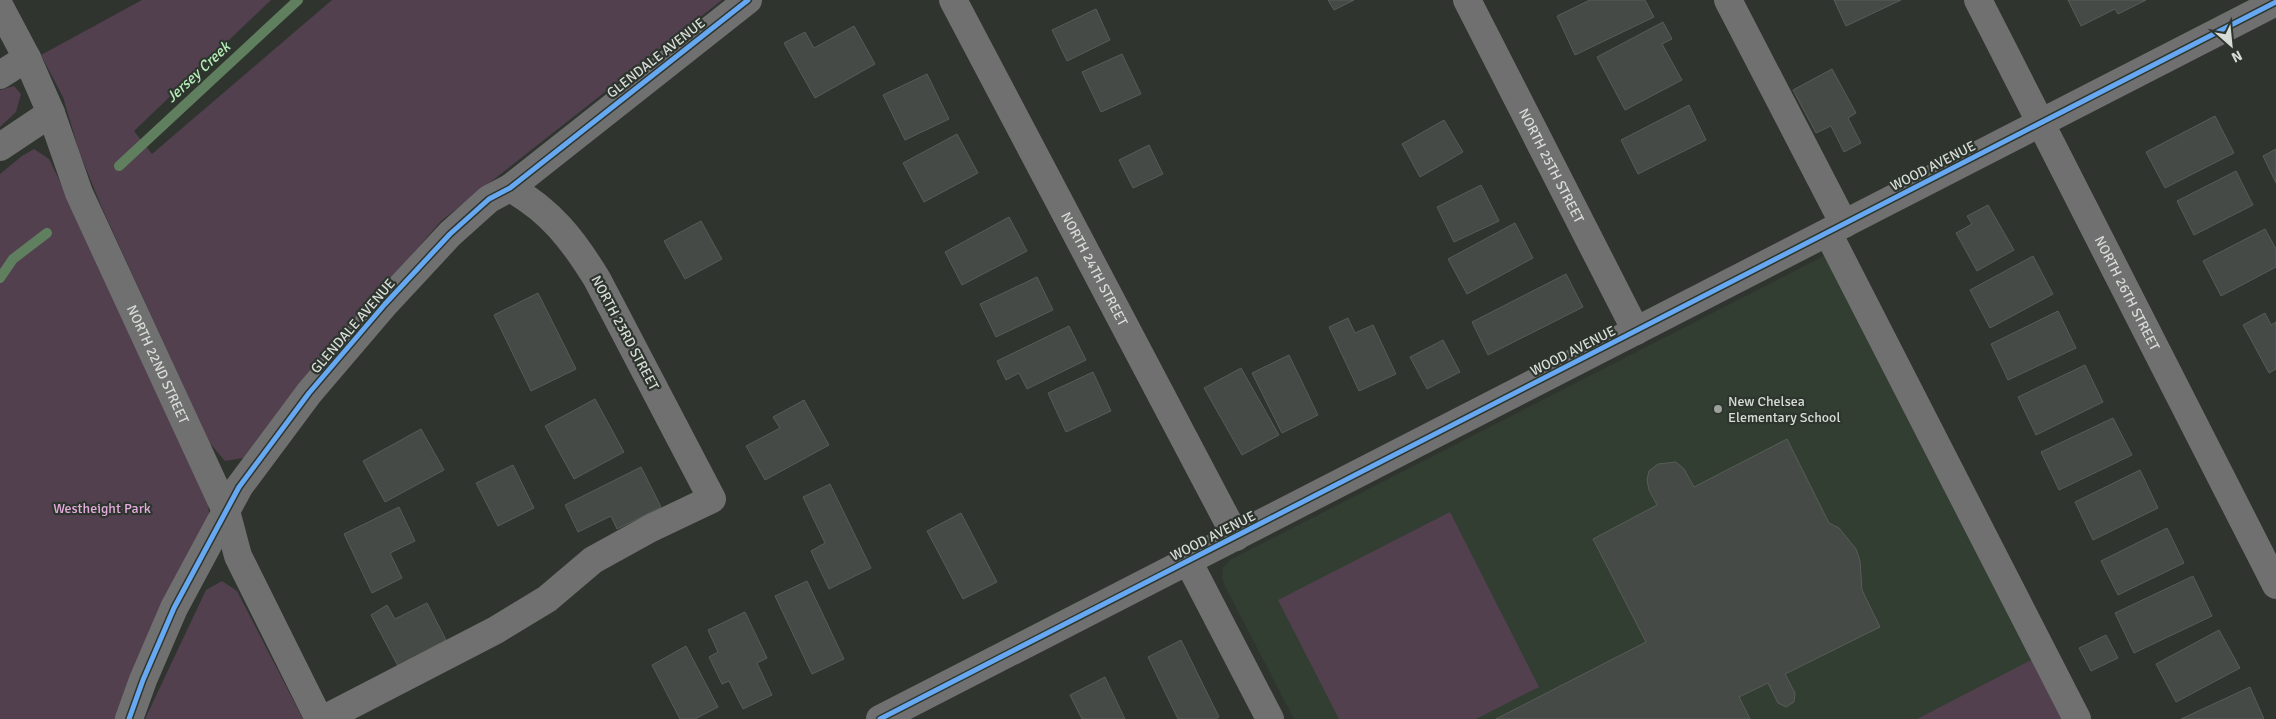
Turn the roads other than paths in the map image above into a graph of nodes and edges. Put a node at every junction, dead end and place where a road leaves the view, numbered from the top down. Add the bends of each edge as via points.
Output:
1 (748, 0) edge
2 (953, 0) edge
3 (1466, 0) edge
4 (1728, 0) edge
5 (1978, 0) edge
6 (2269, 3) edge
7 (0, 7) edge
8 (27, 58) junction
9 (0, 75) edge
10 (51, 113) junction
11 (2041, 123) junction
12 (0, 147) edge
13 (510, 188) junction
14 (1836, 228) junction
15 (1636, 331) junction
16 (226, 511) junction
17 (1236, 537) junction
18 (1188, 561) junction
19 (2276, 585) edge
20 (129, 719) edge
21 (319, 719) edge
22 (324, 719) edge
23 (880, 719) edge
24 (1270, 719) edge
25 (2077, 719) edge

1 - 13 street, GLENDALE AVENUE
2 - 17 street, NORTH 24TH STREET
3 - 15 street, NORTH 25TH STREET
4 - 14 street
5 - 11 street, NORTH 26TH STREET
6 - 11 street, WOOD AVENUE
7 - 8 street, NORTH 22ND STREET
8 - 9 street
8 - 10 street, NORTH 22ND STREET
10 - 12 street
10 - 16 street, NORTH 22ND STREET via 79,193
11 - 14 street, WOOD AVENUE
11 - 19 street, NORTH 26TH STREET
13 - 16 street, GLENDALE AVENUE via 489,199 450,234 385,304 309,393 239,487
13 - 22 street, NORTH 23RD STREET via 533,201 576,245 712,499 594,560 547,599 496,630
14 - 15 street, WOOD AVENUE
14 - 25 street
15 - 17 street, WOOD AVENUE
16 - 20 street, GLENDALE AVENUE via 174,608
16 - 21 street, NORTH 22ND STREET via 238,556
17 - 18 street, WOOD AVENUE
18 - 23 street, WOOD AVENUE
18 - 24 street

